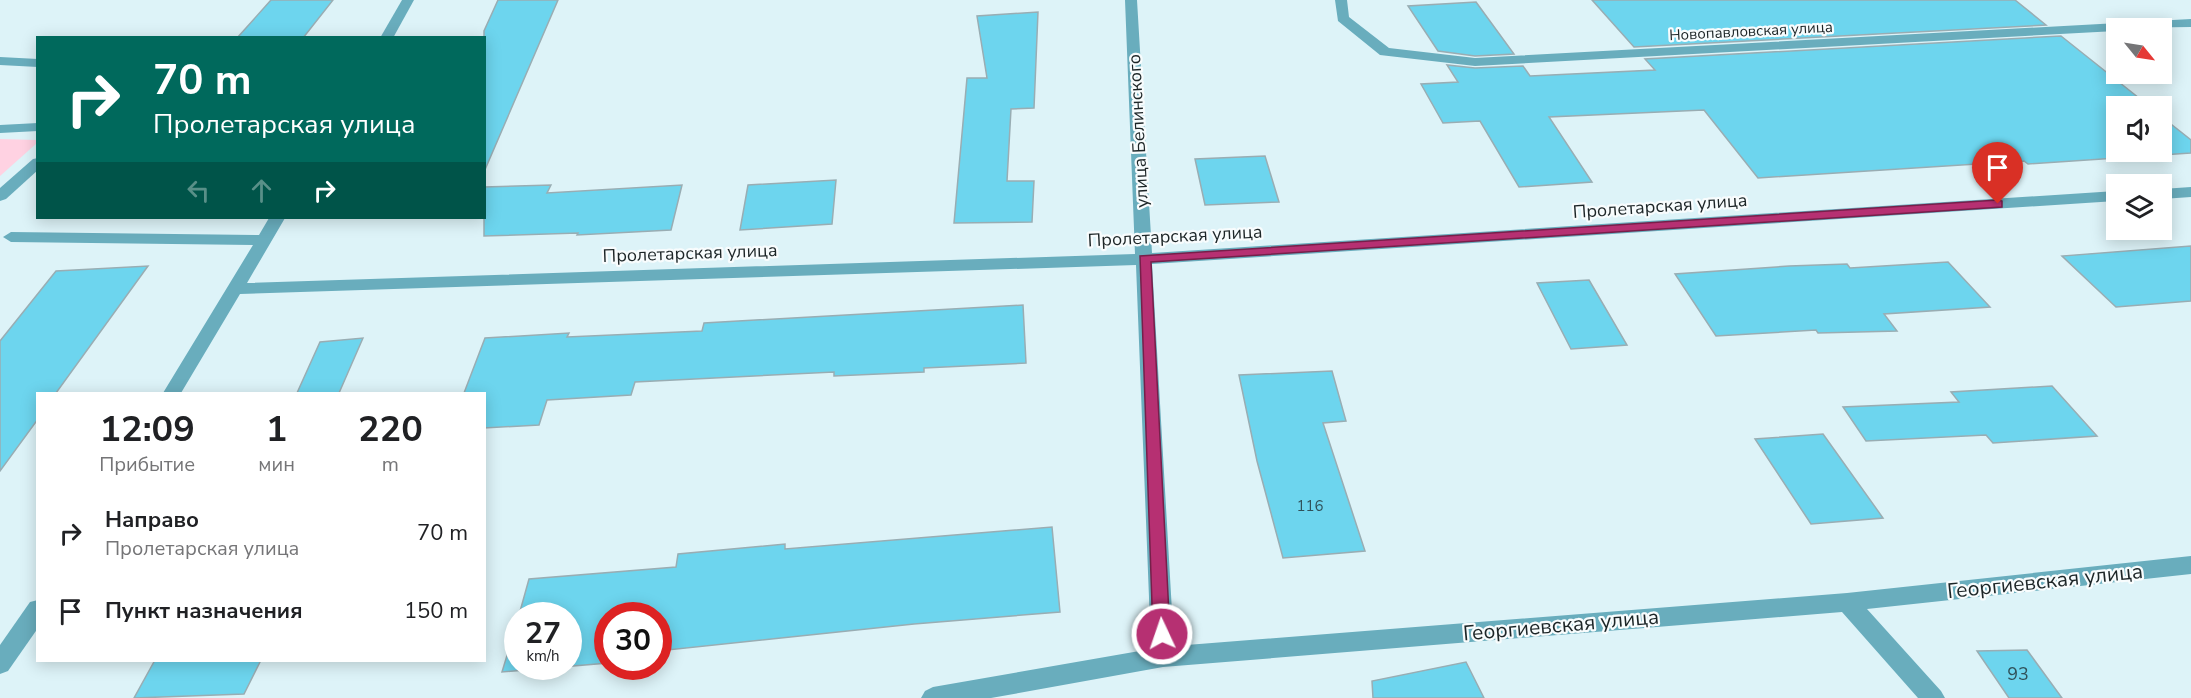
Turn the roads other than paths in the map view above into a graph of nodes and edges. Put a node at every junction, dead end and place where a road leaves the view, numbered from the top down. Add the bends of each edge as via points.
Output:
1 (408, 0) edge
2 (1131, 0) edge
3 (1341, 0) edge
4 (2191, 23) edge
5 (387, 36) edge
6 (0, 61) edge
7 (36, 63) edge
8 (36, 127) edge
9 (0, 129) edge
10 (36, 164) edge
11 (2191, 192) edge
12 (2172, 193) edge
13 (0, 196) edge
14 (2106, 197) edge
15 (276, 219) edge
16 (10, 237) dead end
17 (264, 240) junction
18 (1144, 259) junction
19 (235, 289) junction
20 (173, 392) edge
21 (2191, 565) edge
22 (1847, 602) junction
23 (36, 612) edge
24 (1163, 657) junction
25 (0, 664) edge
26 (933, 698) edge
27 (1933, 698) edge

1 - 5 street
2 - 18 street, улица Белинского
3 - 4 street, Новопавловская улица via 1343,18 1385,52 1475,62
6 - 7 street
8 - 9 street
10 - 13 street
11 - 12 street
14 - 18 street, Пролетарская улица
15 - 17 street
16 - 17 street
17 - 19 street
18 - 19 street, Пролетарская улица
18 - 24 street, улица Белинского
19 - 20 street
21 - 22 street, Георгиевская улица
22 - 24 street, Георгиевская улица
22 - 27 street
23 - 25 street
24 - 26 street, Георгиевская улица

